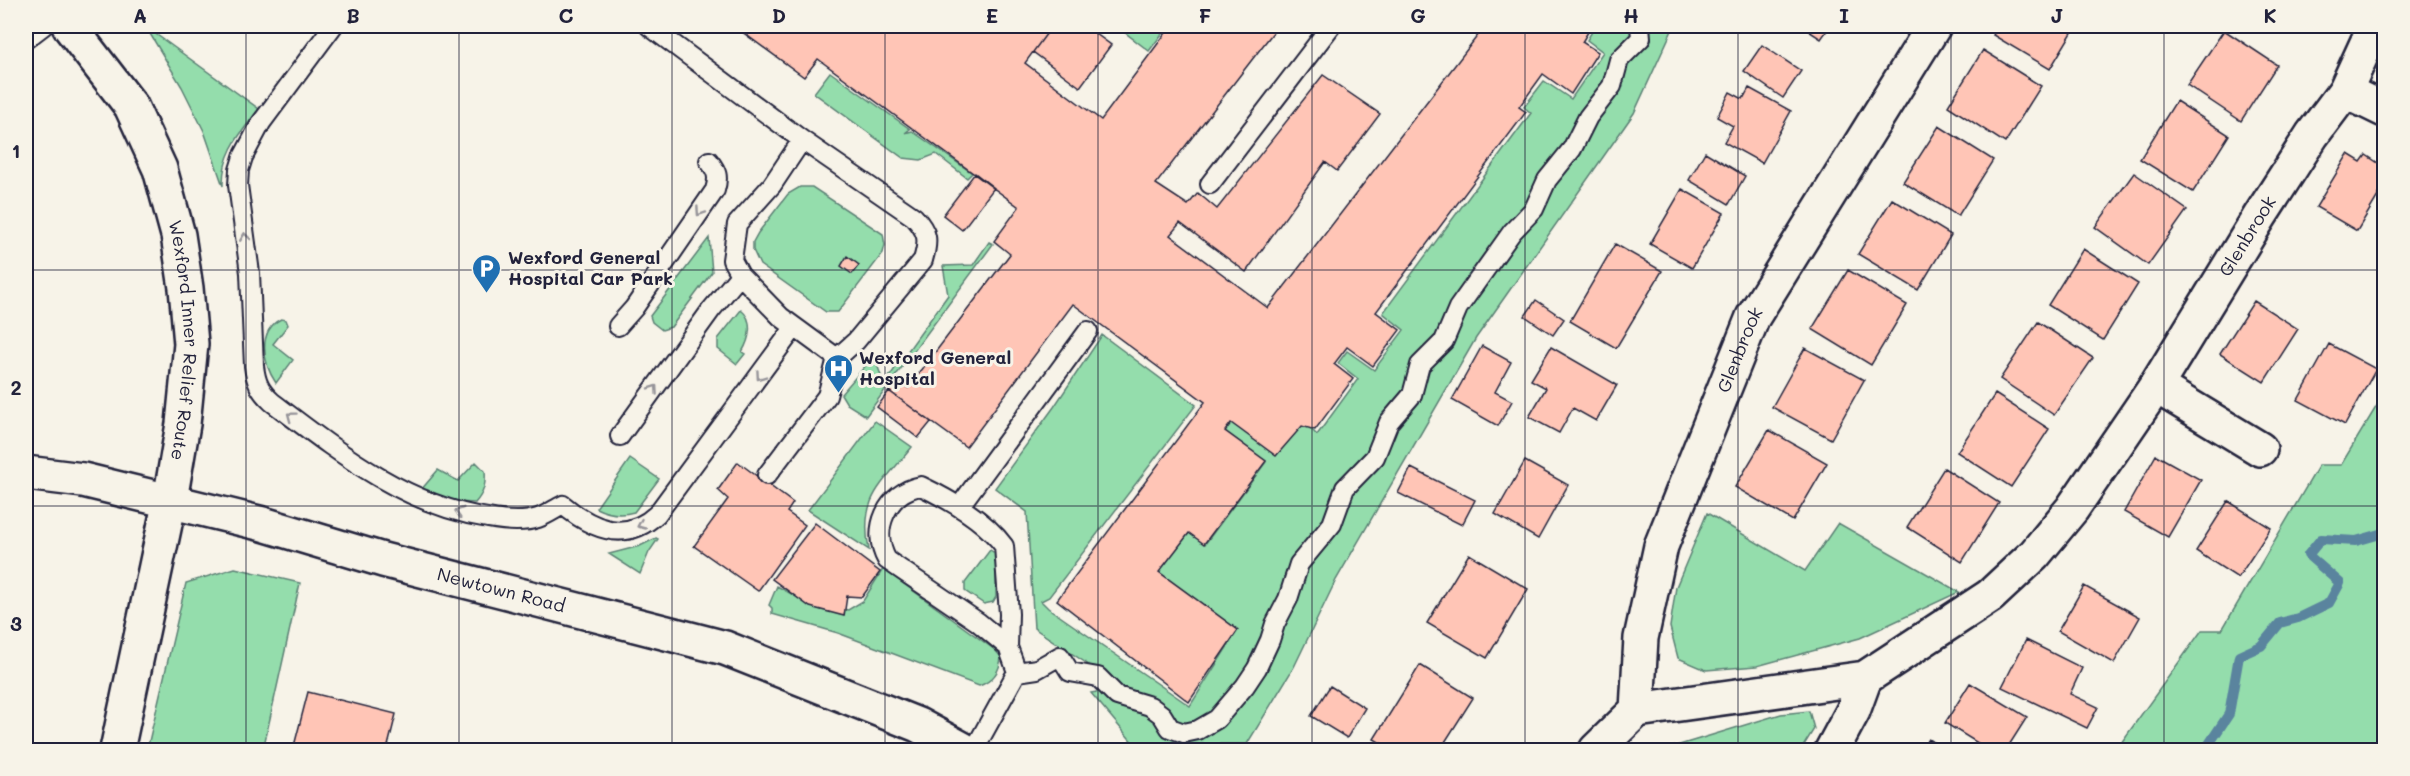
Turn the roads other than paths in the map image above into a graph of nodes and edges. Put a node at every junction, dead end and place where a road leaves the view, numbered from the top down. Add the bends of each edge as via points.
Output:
1 (43, 26) edge
2 (69, 26) edge
3 (333, 26) edge
4 (649, 26) edge
5 (1331, 26) edge
6 (1640, 26) edge
7 (1934, 26) edge
8 (2372, 32) dead end
9 (26, 39) edge
10 (2345, 91) junction
11 (2385, 110) edge
12 (802, 140) junction
13 (709, 161) dead end
14 (1210, 184) dead end
15 (740, 275) junction
16 (618, 326) dead end
17 (794, 328) junction
18 (1088, 331) dead end
19 (837, 358) junction
20 (2156, 386) junction
21 (620, 436) dead end
22 (2260, 449) dead end
23 (26, 473) edge
24 (767, 475) dead end
25 (170, 500) junction
26 (959, 507) junction
27 (1008, 647) junction
28 (1017, 672) junction
29 (1865, 678) junction
30 (1637, 710) junction
31 (117, 750) edge
32 (964, 750) edge
33 (974, 750) edge
34 (1596, 750) edge
35 (1832, 750) edge

1 - 9 lane
2 - 25 street, Wexford Inner Relief Route via 131,106 160,169 178,235 191,344
17 -> 3 lane via 657,514 633,529 598,528 563,505 538,518 522,520 464,514 409,495 378,478 272,402 255,380 250,273 239,170 261,123
4 - 12 lane
5 - 14 lane
6 - 28 lane via 1641,39 1619,60 1612,86 1547,180 1534,208 1458,308 1444,341 1420,365 1412,395 1389,422 1375,457 1345,488 1332,524 1299,564 1257,668 1217,719 1184,733 1170,728 1150,706 1117,696 1098,676 1070,672 1060,656 1038,669
7 - 30 street, Glenbrook via 1753,317 1661,546 1641,638
8 - 10 street, Glenbrook
10 - 11 street
10 - 20 street, Glenbrook via 2265,207
12 - 15 lane via 772,185 737,224 732,260
12 - 19 lane via 914,217 923,227 928,245 923,260 856,341
13 -> 16 lane via 718,179 715,190
15 - 17 lane
21 -> 15 lane
17 - 19 lane
18 - 26 lane
19 - 24 lane via 827,396
20 - 22 street
20 - 29 street, Glenbrook via 2072,509 2034,555 1990,596
23 - 25 street, Newtown Road via 83,480
25 - 31 street, Wexford Inner Relief Route
25 - 32 street, Newtown Road via 383,560 725,648 918,725
26 - 27 lane via 1000,541 1005,550
26 - 27 lane via 921,486 911,488 892,501 884,515 880,526 881,550 887,560
27 - 28 lane
28 - 33 lane
29 - 30 street, Glenbrook
29 - 35 street
30 - 34 street

